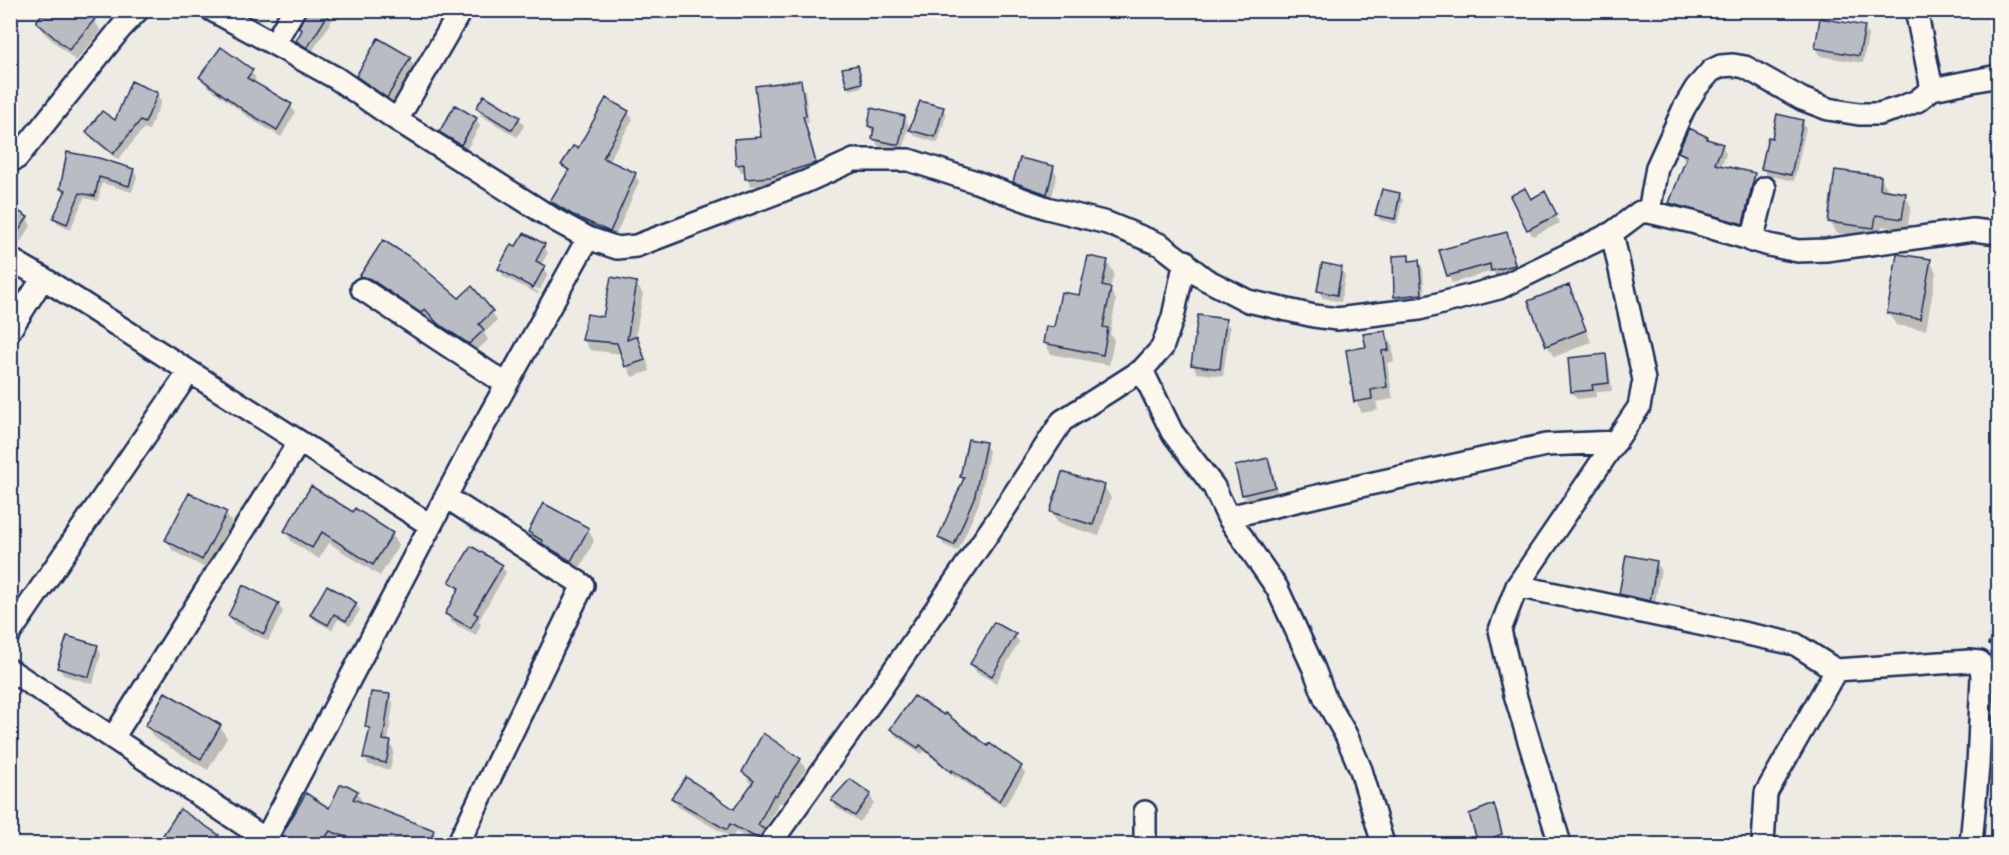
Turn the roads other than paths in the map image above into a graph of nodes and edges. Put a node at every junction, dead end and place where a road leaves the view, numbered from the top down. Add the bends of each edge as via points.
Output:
1 (138, 10) edge
2 (212, 10) edge
3 (294, 10) edge
4 (461, 10) edge
5 (1916, 10) edge
6 (274, 44) junction
7 (1998, 76) edge
8 (1932, 89) junction
9 (397, 120) junction
10 (10, 161) edge
11 (1765, 188) dead end
12 (1649, 212) junction
13 (1612, 233) junction
14 (1998, 233) edge
15 (588, 238) junction
16 (1752, 241) junction
17 (10, 258) edge
18 (1185, 261) junction
19 (43, 278) junction
20 (362, 289) dead end
21 (10, 330) edge
22 (1142, 369) junction
23 (189, 372) junction
24 (506, 384) junction
25 (299, 442) junction
26 (1616, 442) junction
27 (446, 497) junction
28 (1228, 517) junction
29 (430, 525) junction
30 (1517, 585) junction
31 (10, 633) edge
32 (10, 670) edge
33 (1836, 670) junction
34 (114, 738) junction
35 (1145, 812) dead end
36 (267, 843) edge
37 (458, 844) edge
38 (770, 844) edge
39 (1145, 844) edge
40 (1383, 844) edge
41 (1560, 844) edge
42 (1763, 844) edge
43 (1971, 844) edge

1 - 10 street via 17,158
2 - 6 street
3 - 6 street
4 - 9 street
5 - 8 street
6 - 9 street via 336,78
7 - 8 street
8 - 12 street via 1899,108 1879,114 1858,114 1802,99 1744,67 1721,66 1696,88 1684,108 1657,167
9 - 15 street
11 - 16 street
12 - 13 street via 1640,212
12 - 16 street
13 - 18 street via 1499,288 1419,309 1337,320 1248,302 1205,279
13 - 26 street via 1644,380 1640,407
14 - 16 street via 1973,230 1798,251
15 - 18 street via 617,248 636,246 854,160 909,160 1047,208 1107,223 1161,245
15 - 24 street
17 - 19 street
18 - 22 street via 1162,348
19 - 21 street
19 - 23 street
20 - 24 street
22 - 28 street via 1172,432 1214,487
22 - 38 street via 1062,421 880,690
23 - 25 street
23 - 31 street
24 - 27 street
25 - 29 street
25 - 34 street
26 - 28 street via 1546,445
26 - 30 street
27 - 29 street
27 - 37 street via 583,585
28 - 40 street via 1277,588 1361,770
29 - 36 street
30 - 33 street via 1795,644
30 - 41 street via 1500,630
32 - 34 street
33 - 42 street via 1766,793
33 - 43 street via 1980,662 1978,766
34 - 36 street
35 - 39 street

